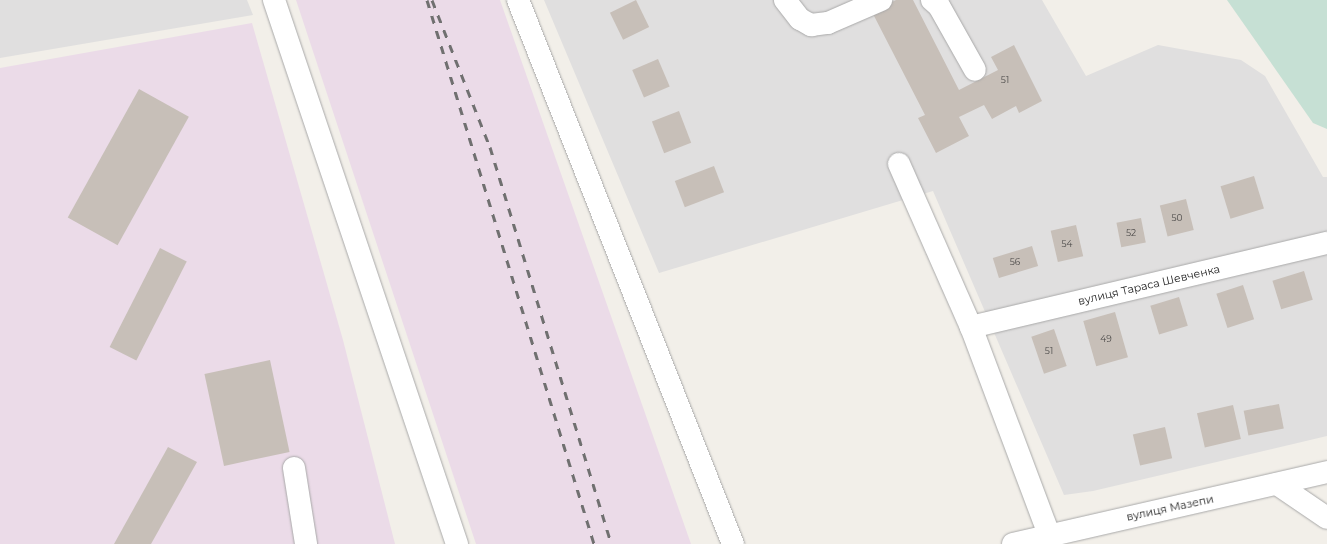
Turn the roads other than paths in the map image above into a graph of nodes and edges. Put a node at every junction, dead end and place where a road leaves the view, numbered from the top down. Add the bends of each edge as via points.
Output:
1 (274, 0) edge
2 (518, 0) edge
3 (785, 0) edge
4 (881, 0) edge
5 (932, 0) edge
6 (975, 70) dead end
7 (899, 164) dead end
8 (1327, 243) edge
9 (971, 327) junction
10 (294, 468) dead end
11 (1327, 472) edge
12 (1277, 484) junction
13 (1327, 518) edge
14 (1049, 535) junction
15 (306, 544) edge
16 (457, 544) edge
17 (733, 544) edge
18 (1013, 544) edge

1 - 16 street
2 - 17 street
3 - 4 street via 800,19 811,26 828,23
5 - 6 street via 939,6
7 - 9 street
8 - 9 street, вулиця Тараса Шевченка
9 - 14 street
10 - 15 street
11 - 12 street, вулиця Мазепи
12 - 13 street
12 - 14 street, вулиця Мазепи
14 - 18 street, вулиця Мазепи

